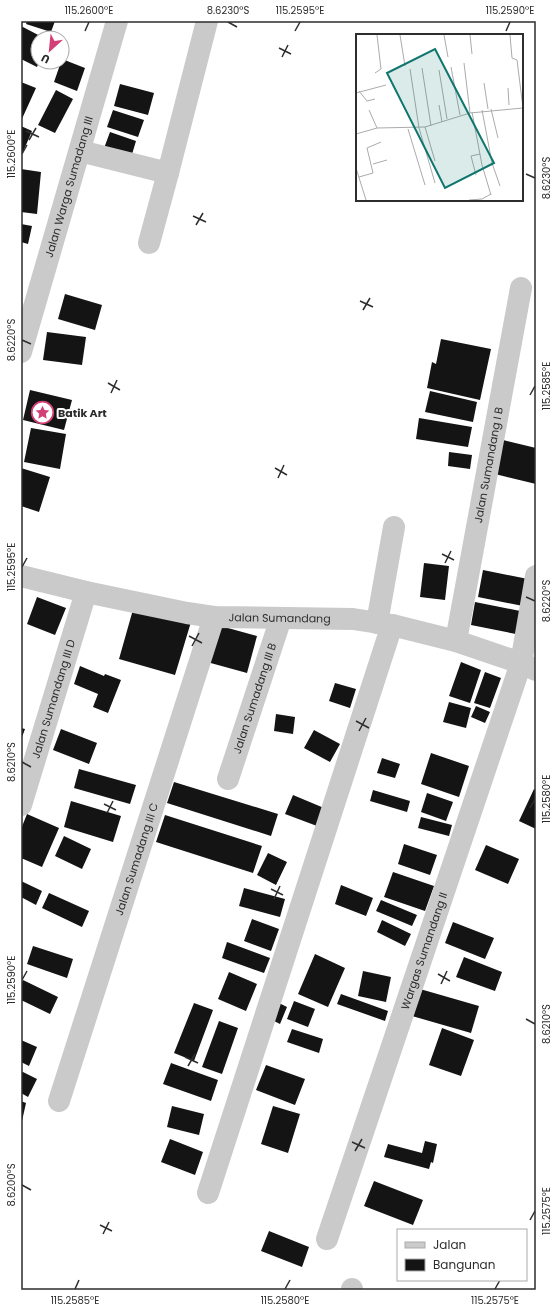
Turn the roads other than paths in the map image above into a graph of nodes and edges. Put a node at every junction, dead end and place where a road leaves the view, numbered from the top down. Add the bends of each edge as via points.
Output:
1 (117, 21) edge
2 (207, 21) edge
3 (80, 151) junction
4 (168, 173) junction
5 (149, 243) dead end
6 (521, 288) dead end
7 (21, 352) edge
8 (394, 527) dead end
9 (21, 576) edge
10 (536, 576) edge
11 (86, 592) junction
12 (214, 617) junction
13 (281, 618) junction
14 (385, 624) junction
15 (456, 641) junction
16 (528, 667) edge
17 (228, 779) dead end
18 (21, 805) edge
19 (59, 1101) dead end
20 (208, 1193) dead end
21 (327, 1239) dead end

1 - 3 street, Jalan Warga Sumadang III
2 - 4 street
3 - 4 street
3 - 7 street, Jalan Warga Sumadang III
4 - 5 street
6 - 15 street, Jalan Sumandang I B
8 - 14 street
9 - 11 street, Jalan Sumandang
10 - 16 street, Wargas Sumandang II
11 - 12 street, Jalan Sumandang
11 - 18 street, Jalan Sumandang III D
12 - 13 street, Jalan Sumandang
12 - 19 street, Jalan Sumadang III C
13 - 14 street, Jalan Sumandang via 353,619
13 - 17 street, Jalan Sumadang III B
14 - 15 street, Jalan Sumandang
14 - 20 street
15 - 16 street, Jalan Sumandang
16 - 21 street, Wargas Sumandang II

